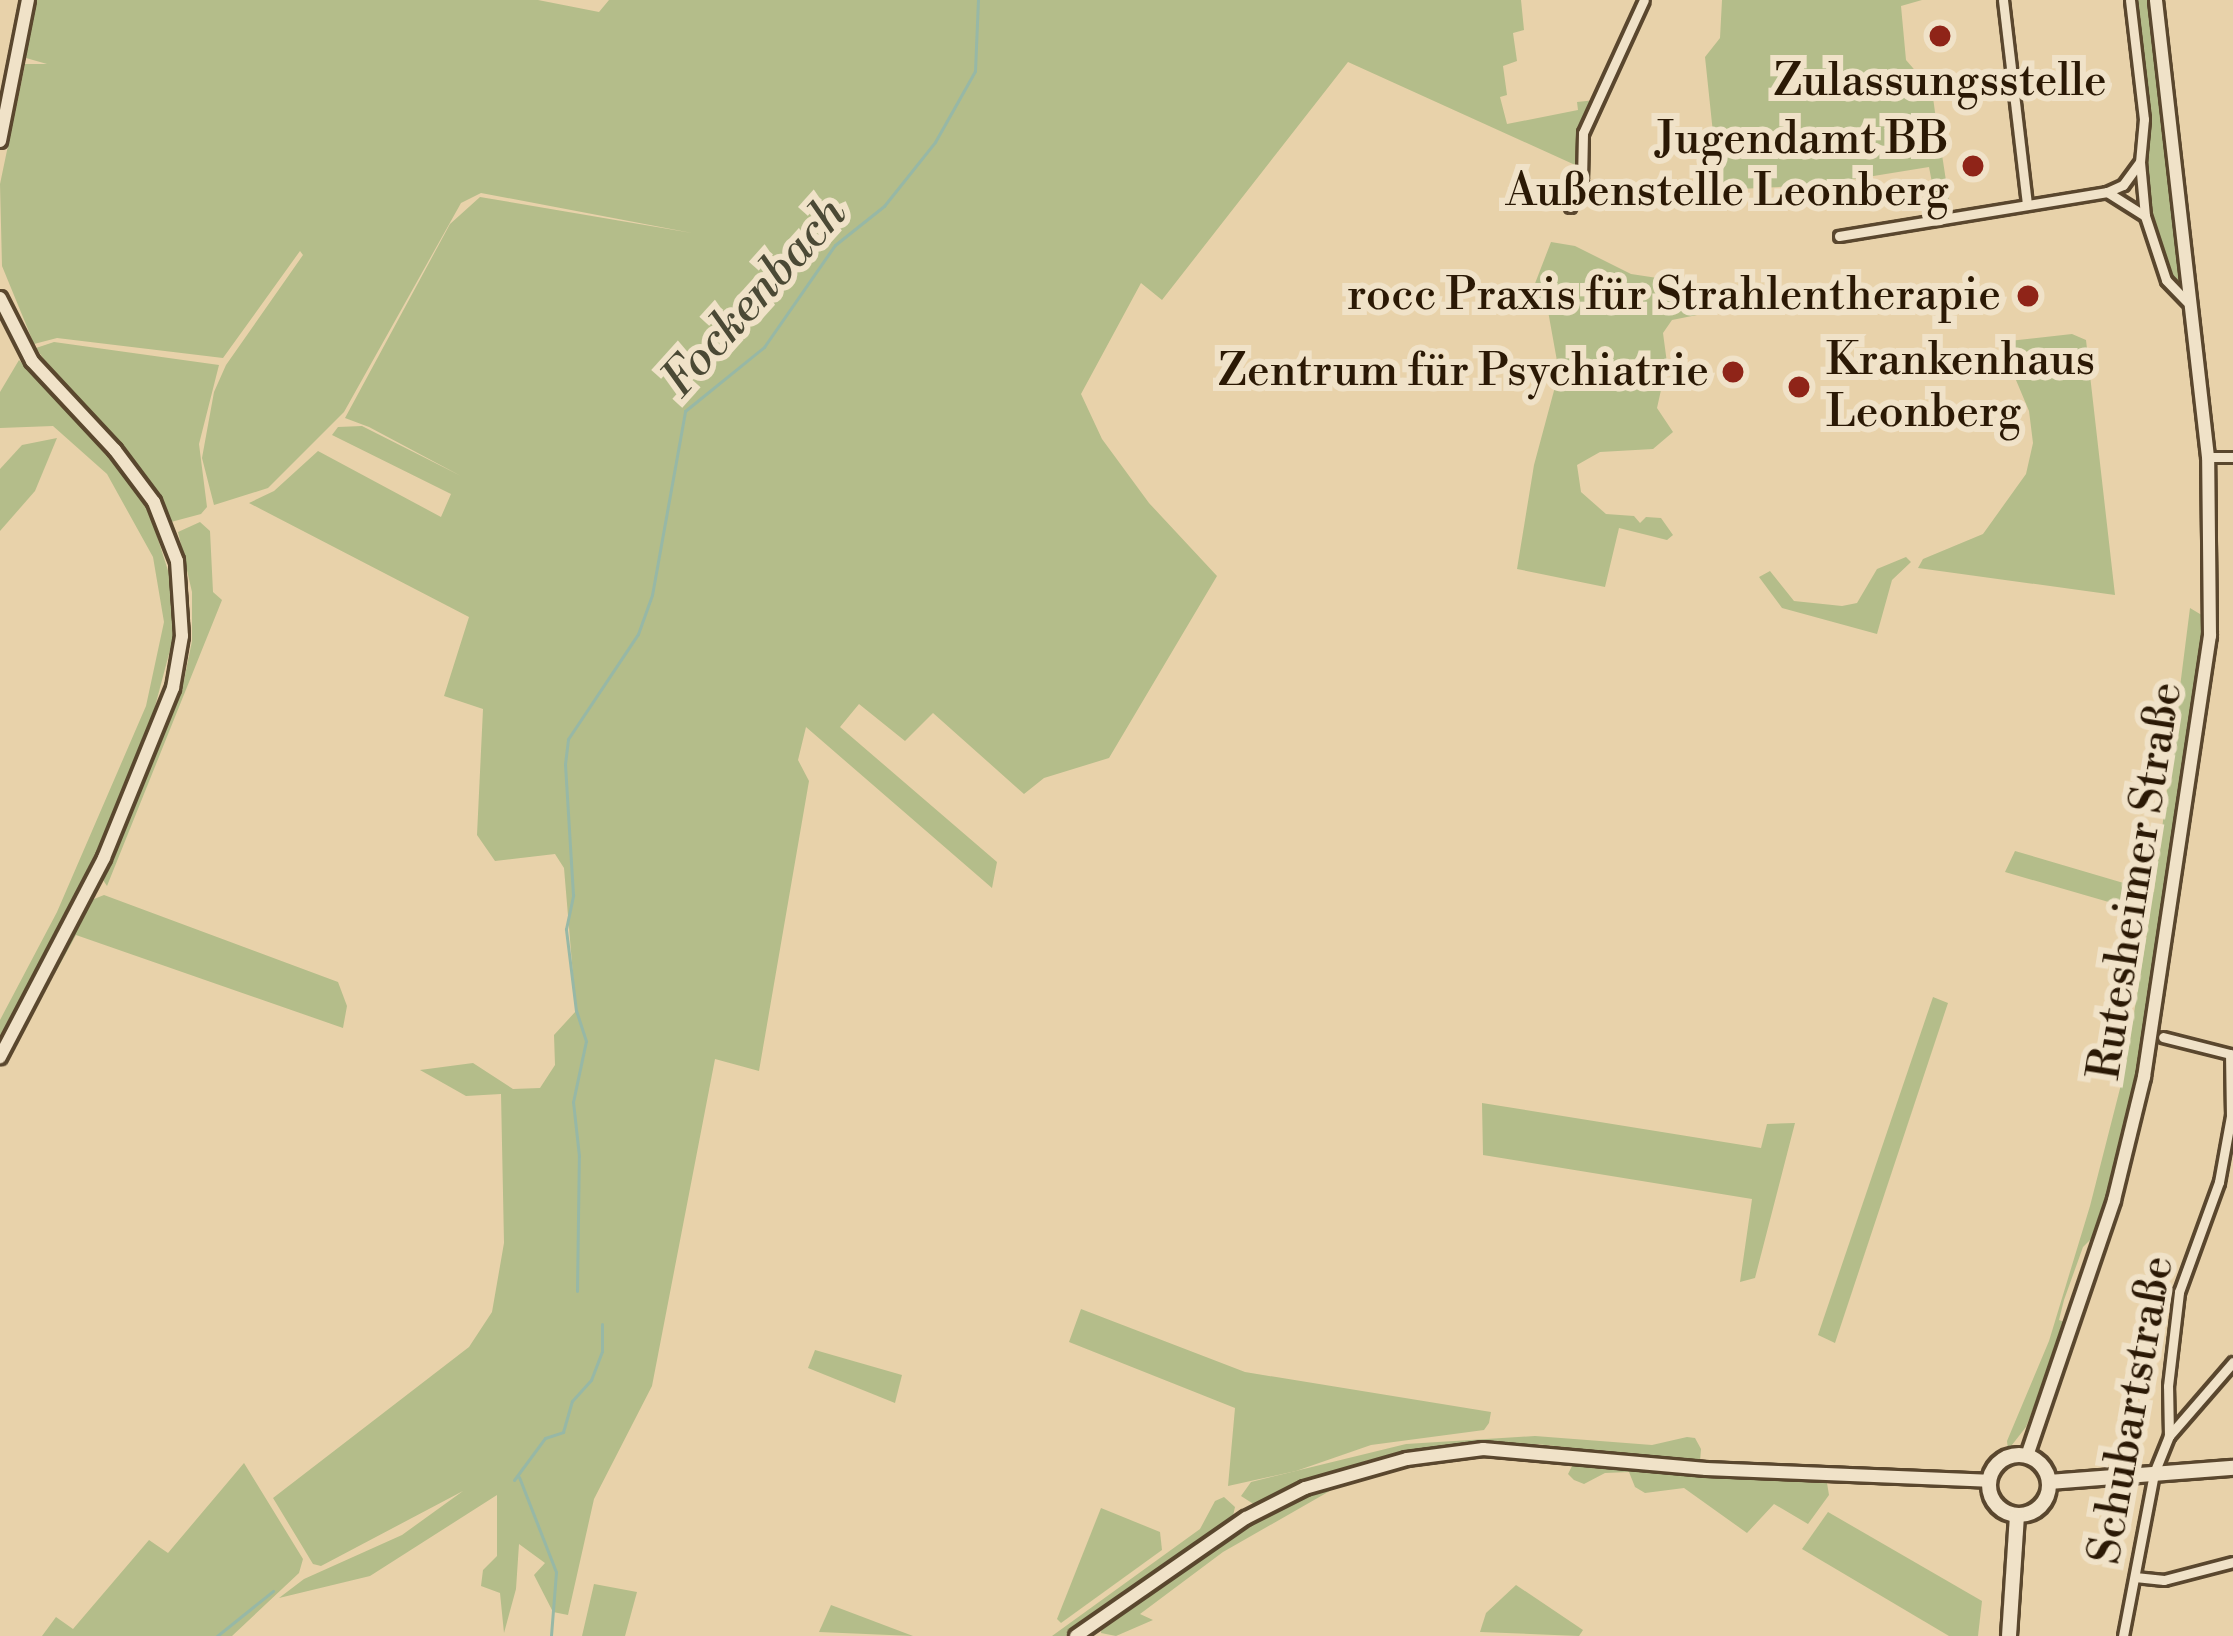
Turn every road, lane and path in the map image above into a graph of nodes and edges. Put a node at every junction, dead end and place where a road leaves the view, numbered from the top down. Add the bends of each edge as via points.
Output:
1 (28, 0) edge
2 (1644, 0) edge
3 (2003, 0) edge
4 (2130, 0) edge
5 (2156, 0) edge
6 (0, 141) edge
7 (2140, 162) junction
8 (2107, 192) junction
9 (2027, 205) junction
10 (1570, 207) dead end
11 (2145, 216) junction
12 (1838, 236) dead end
13 (0, 298) edge
14 (2187, 302) junction
15 (2208, 457) junction
16 (2233, 458) edge
17 (2163, 1037) dead end
18 (0, 1057) edge
19 (2233, 1362) edge
20 (2169, 1436) junction
21 (2027, 1456) junction
22 (2233, 1468) edge
23 (2155, 1473) junction
24 (1989, 1481) junction
25 (2049, 1482) junction
26 (2017, 1515) junction
27 (2233, 1562) edge
28 (2135, 1577) junction
29 (1076, 1636) edge
30 (2009, 1636) edge
31 (2123, 1636) edge

1 - 6 street
2 - 10 street via 1589,117 1582,182
3 - 9 street
4 - 7 street, Rutesheimer Straße via 2144,119
5 - 14 street, Rutesheimer Straße
7 - 8 street
7 - 11 street, Rutesheimer Straße
8 - 9 street
8 - 11 street
9 - 12 street
11 - 14 street, Rutesheimer Straße via 2166,280
13 - 18 street via 32,361 154,502 177,561 182,637 172,688 104,858
14 - 15 street, Rutesheimer Straße
15 - 16 street
15 - 21 street, Rutesheimer Straße via 2210,636 2151,1035 2114,1200
17 - 20 street, Schubartstraße via 2230,1054 2232,1080 2219,1182 2179,1292
19 - 20 street
20 - 23 street, Schubartstraße
21 - 24 main road via 2002,1459
21 - 25 main road
22 - 23 main road
23 - 25 main road
23 - 28 street, Schubartstraße
24 - 26 main road via 1996,1504
24 - 29 street via 1483,1449 1407,1459 1305,1488 1246,1517
25 - 26 main road via 2038,1508
26 - 30 main road
27 - 28 street via 2164,1580
28 - 31 street, Schubartstraße

